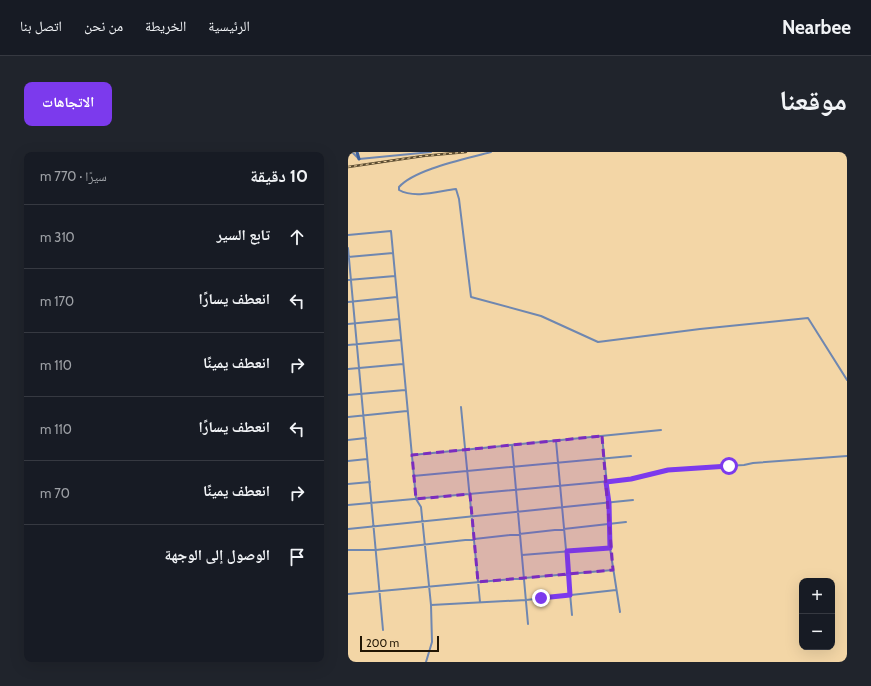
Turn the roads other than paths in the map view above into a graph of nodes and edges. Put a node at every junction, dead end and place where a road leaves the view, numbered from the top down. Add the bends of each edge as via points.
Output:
1 (352, 152) edge
2 (357, 152) edge
3 (431, 152) edge
4 (491, 152) edge
5 (359, 159) junction
6 (348, 235) edge
7 (348, 248) edge
8 (393, 253) junction
9 (348, 257) edge
10 (395, 276) junction
11 (349, 280) edge
12 (397, 297) junction
13 (353, 301) junction
14 (348, 302) edge
15 (399, 319) junction
16 (355, 323) junction
17 (348, 324) edge
18 (401, 340) junction
19 (357, 344) junction
20 (348, 345) edge
21 (403, 364) junction
22 (359, 368) junction
23 (348, 369) edge
24 (847, 380) edge
25 (405, 390) junction
26 (361, 394) junction
27 (348, 395) edge
28 (461, 407) dead end
29 (407, 411) junction
30 (363, 415) junction
31 (348, 417) edge
32 (661, 430) dead end
33 (602, 436) junction
34 (366, 438) junction
35 (348, 440) edge
36 (556, 441) junction
37 (512, 446) junction
38 (465, 450) junction
39 (412, 455) junction
40 (631, 456) dead end
41 (847, 456) edge
42 (603, 458) junction
43 (368, 460) junction
44 (348, 461) edge
45 (558, 462) junction
46 (513, 466) junction
47 (467, 470) junction
48 (413, 476) junction
49 (370, 482) junction
50 (606, 482) junction
51 (348, 484) edge
52 (560, 486) junction
53 (515, 490) junction
54 (470, 494) junction
55 (416, 499) junction
56 (633, 500) dead end
57 (372, 503) junction
58 (609, 503) junction
59 (348, 505) edge
60 (562, 508) junction
61 (517, 512) junction
62 (471, 517) junction
63 (422, 522) junction
64 (626, 522) dead end
65 (610, 524) junction
66 (374, 527) junction
67 (348, 529) edge
68 (565, 529) junction
69 (520, 534) junction
70 (474, 540) junction
71 (424, 544) junction
72 (610, 548) junction
73 (348, 550) edge
74 (376, 550) junction
75 (567, 551) junction
76 (522, 555) junction
77 (613, 570) junction
78 (568, 573) junction
79 (524, 577) junction
80 (478, 582) junction
81 (429, 587) junction
82 (616, 590) junction
83 (380, 591) junction
84 (348, 594) edge
85 (570, 595) junction
86 (526, 600) junction
87 (480, 602) junction
88 (431, 605) junction
89 (620, 612) dead end
90 (572, 615) dead end
91 (528, 624) dead end
92 (383, 630) dead end
93 (426, 662) edge

1 - 5 street
2 - 5 street
3 - 5 street
4 - 24 street via 417,174 398,187 402,192 411,193 456,189 472,297 541,316 598,342 808,318
6 - 8 street via 391,231
7 - 9 street
8 - 9 street
8 - 10 street
9 - 11 street
10 - 11 street
10 - 12 street
11 - 13 street
12 - 13 street
12 - 15 street
13 - 14 street
13 - 16 street
15 - 16 street
15 - 18 street
16 - 17 street
16 - 19 street
18 - 19 street
18 - 21 street
19 - 20 street
19 - 22 street
21 - 22 street
21 - 25 street
22 - 23 street
22 - 26 street
25 - 26 street
25 - 29 street
26 - 27 street
26 - 30 street
28 - 38 street
29 - 30 street
29 - 39 street
30 - 31 street
30 - 34 street
32 - 33 street
33 - 36 street
33 - 42 street
34 - 35 street
34 - 43 street
36 - 37 street
36 - 45 street
37 - 38 street
37 - 46 street
38 - 39 street
38 - 47 street
39 - 48 street
40 - 42 street
41 - 50 street via 668,470
42 - 45 street
42 - 50 street
43 - 44 street
43 - 49 street
45 - 46 street
45 - 52 street
46 - 47 street
46 - 53 street
47 - 48 street
47 - 54 street
48 - 55 street
49 - 51 street
49 - 57 street
50 - 52 street
50 - 58 street
52 - 53 street
52 - 60 street
53 - 54 street
53 - 61 street
54 - 55 street
54 - 62 street
55 - 57 street
55 - 63 street via 421,507
56 - 58 street
57 - 59 street
57 - 66 street
58 - 60 street
58 - 65 street
60 - 61 street
60 - 68 street
61 - 62 street
61 - 69 street
62 - 63 street
62 - 70 street
63 - 66 street
63 - 71 street
64 - 65 street
65 - 68 street
65 - 72 street
66 - 67 street
66 - 74 street
68 - 69 street
68 - 75 street
69 - 70 street
69 - 76 street
70 - 71 street
70 - 80 street
71 - 74 street
71 - 81 street
72 - 75 street
72 - 77 street
73 - 74 street
74 - 83 street
75 - 76 street
75 - 78 street
76 - 79 street
77 - 78 street
77 - 82 street
78 - 79 street
78 - 85 street
79 - 80 street
79 - 86 street
80 - 81 street
80 - 87 street
81 - 83 street
81 - 88 street
82 - 85 street
82 - 89 street
83 - 84 street
83 - 92 street
85 - 86 street
85 - 90 street
86 - 87 street
86 - 91 street
87 - 88 street
88 - 93 street via 432,642

